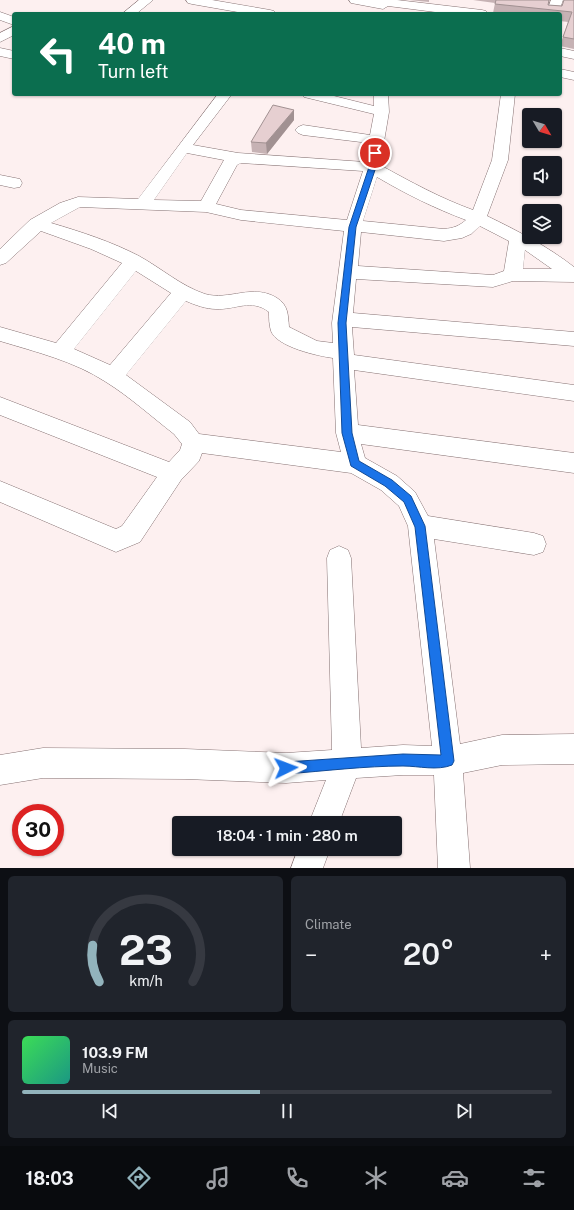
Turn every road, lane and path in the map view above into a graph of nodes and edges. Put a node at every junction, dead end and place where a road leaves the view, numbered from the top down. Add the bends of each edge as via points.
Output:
1 (147, 0) edge
2 (192, 0) edge
3 (265, 0) edge
4 (355, 0) edge
5 (557, 0) edge
6 (383, 5) edge
7 (131, 12) edge
8 (255, 12) joint
9 (460, 12) edge
10 (553, 12) edge
11 (0, 16) edge
12 (12, 20) edge
13 (12, 31) edge
14 (0, 38) edge
15 (0, 52) edge
16 (562, 52) edge
17 (12, 55) edge
18 (574, 55) edge
19 (562, 73) edge
20 (574, 76) edge
21 (223, 96) edge
22 (325, 96) edge
23 (508, 96) edge
24 (381, 103) edge
25 (303, 130) dead end
26 (377, 140) junction
27 (183, 148) junction
28 (238, 158) junction
29 (372, 167) junction
30 (142, 205) junction
31 (206, 207) junction
32 (478, 218) junction
33 (36, 224) junction
34 (353, 227) junction
35 (518, 240) junction
36 (0, 259) edge
37 (134, 261) junction
38 (348, 272) junction
39 (513, 276) junction
40 (573, 276) edge
41 (183, 291) junction
42 (343, 318) junction
43 (0, 334) edge
44 (574, 339) edge
45 (60, 352) junction
46 (343, 356) junction
47 (113, 376) junction
48 (574, 393) edge
49 (0, 406) edge
50 (347, 433) junction
51 (193, 442) junction
52 (574, 463) edge
53 (355, 464) junction
54 (173, 473) junction
55 (0, 491) edge
56 (420, 526) junction
57 (534, 544) dead end
58 (339, 558) dead end
59 (574, 749) edge
60 (448, 761) junction
61 (347, 764) junction
62 (0, 770) edge
63 (327, 816) edge
64 (311, 856) edge
65 (307, 868) edge
66 (454, 868) edge

1 - 7 street
2 - 8 street
3 - 8 street
4 - 6 street
5 - 10 street
6 - 9 street
11 - 12 street
13 - 14 street
15 - 17 street
16 - 18 street
19 - 20 street
21 - 27 street
22 - 24 street
23 - 32 street via 500,160
24 - 26 street
25 - 26 street
26 - 29 street
27 - 28 street
27 - 30 street
28 - 29 street
28 - 31 street via 231,162
29 - 32 street via 423,196
29 - 34 street
30 - 31 street
30 - 33 street via 78,202 66,206
31 - 34 street via 241,215
32 - 34 street via 465,230 444,235
32 - 35 street
33 - 36 street
33 - 37 street via 91,241
34 - 38 street
35 - 39 street
35 - 40 street via 547,255
37 - 41 street
37 - 45 street
38 - 39 street via 493,281
38 - 42 street
39 - 40 street
41 - 46 street via 222,303 248,298 270,301 278,309 280,330 314,348
41 - 47 street
42 - 44 street
42 - 46 street
43 - 45 street
45 - 47 street
46 - 48 street
46 - 50 street
47 - 51 street via 182,428
49 - 54 street
50 - 52 street
50 - 53 street
51 - 53 street
51 - 54 street via 191,454
53 - 56 street via 389,483 407,499
54 - 55 street via 130,534 116,541
56 - 57 street
56 - 60 street
58 - 61 street
59 - 60 street via 502,750
60 - 61 street via 403,760
60 - 66 street
61 - 62 street via 286,768 43,763
61 - 63 street
64 - 65 street

